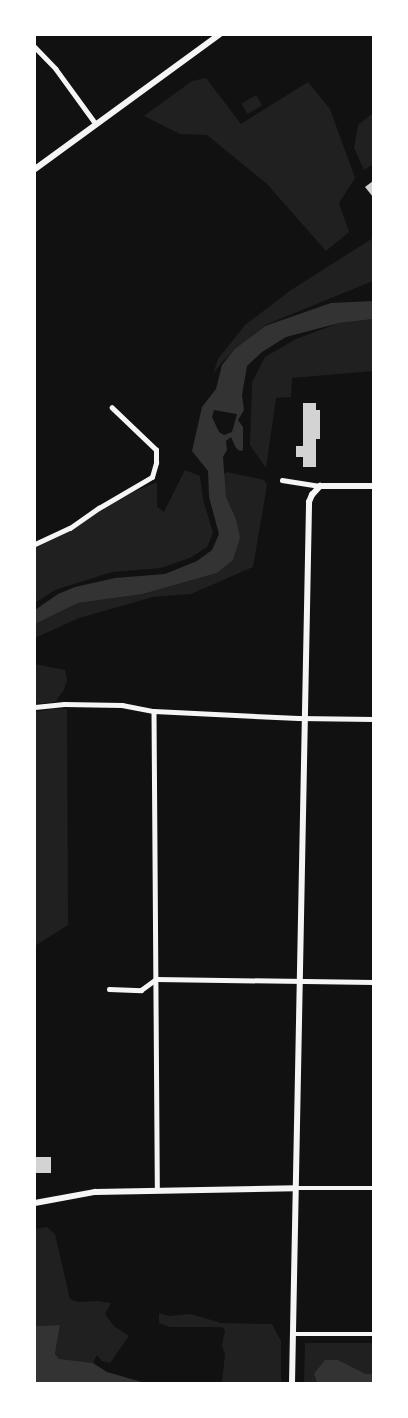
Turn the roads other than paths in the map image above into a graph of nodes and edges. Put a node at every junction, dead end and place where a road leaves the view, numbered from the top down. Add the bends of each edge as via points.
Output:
1 (219, 35) edge
2 (35, 47) edge
3 (96, 124) junction
4 (35, 169) edge
5 (112, 408) dead end
6 (282, 480) dead end
7 (373, 486) edge
8 (318, 487) junction
9 (35, 544) edge
10 (35, 707) edge
11 (154, 712) junction
12 (304, 718) junction
13 (373, 719) edge
14 (156, 980) junction
15 (299, 981) junction
16 (373, 982) edge
17 (109, 989) dead end
18 (295, 1188) junction
19 (373, 1188) edge
20 (157, 1190) junction
21 (35, 1203) edge
22 (292, 1334) junction
23 (373, 1334) edge
24 (292, 1383) edge

1 - 3 main road
2 - 3 street via 56,69
3 - 4 main road
5 - 9 street via 156,450 152,477 70,528
6 - 8 street
7 - 8 street
8 - 12 street via 309,502
10 - 11 street via 64,704 122,706
11 - 12 street
11 - 14 street
12 - 13 street
12 - 15 street
14 - 15 street
14 - 17 street via 141,990
14 - 20 street
15 - 16 street
15 - 18 street
18 - 19 street
18 - 20 street
18 - 22 street
20 - 21 street via 95,1192
22 - 23 street
22 - 24 street

